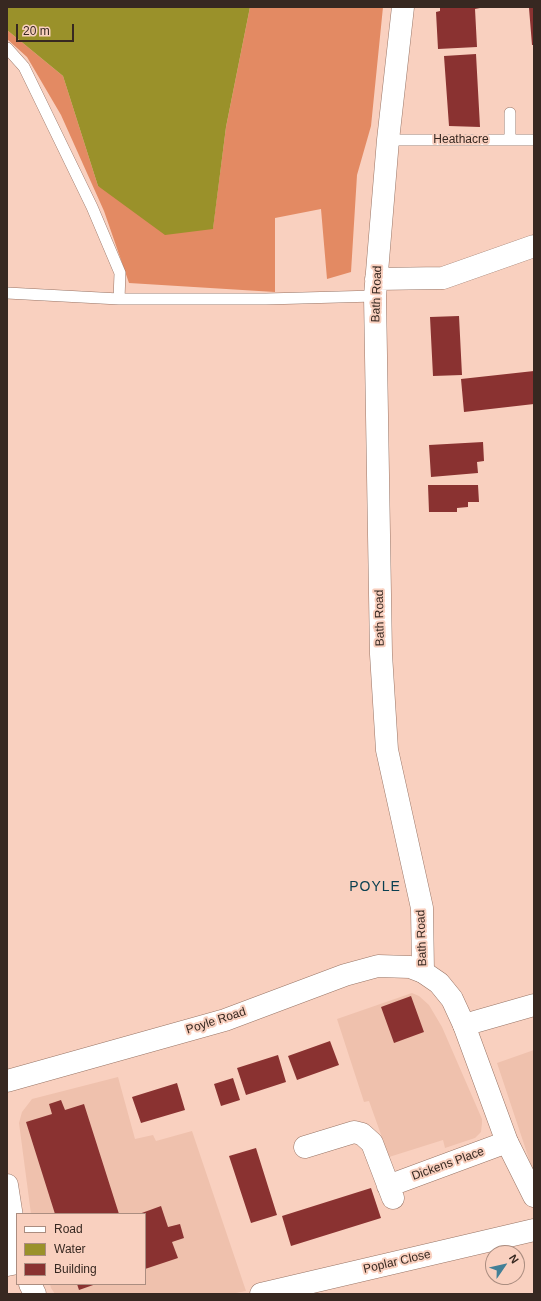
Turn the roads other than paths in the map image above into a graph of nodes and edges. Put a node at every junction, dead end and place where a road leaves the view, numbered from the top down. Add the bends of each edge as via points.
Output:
1 (403, 7) edge
2 (7, 48) edge
3 (510, 113) dead end
4 (388, 140) junction
5 (510, 140) junction
6 (534, 140) edge
7 (534, 246) edge
8 (376, 287) junction
9 (7, 294) edge
10 (119, 299) junction
11 (423, 972) junction
12 (534, 1005) edge
13 (464, 1025) junction
14 (7, 1081) edge
15 (507, 1142) junction
16 (305, 1147) dead end
17 (7, 1185) edge
18 (534, 1196) edge
19 (534, 1230) edge
20 (16, 1243) edge
21 (30, 1285) edge
22 (35, 1294) edge
23 (261, 1294) edge

1 - 4 street, Bath Road
2 - 10 lane via 24,67 92,207 120,273
3 - 5 lane
4 - 5 lane, Heathacre
4 - 8 street, Bath Road
5 - 6 lane, Heathacre
7 - 8 street via 443,278
8 - 10 lane via 274,299
8 - 11 street, Bath Road via 381,654 386,750 422,908
9 - 10 lane
11 - 13 street, Bath Road via 439,983 452,999
11 - 14 street, Poyle Road via 410,967 378,966 345,974 225,1020
12 - 13 street
13 - 15 street, Bath Road
15 - 16 street, Dickens Place via 390,1192 372,1143 362,1134 354,1132
15 - 18 street, Bath Road
17 - 20 street
19 - 23 street, Poplar Close
21 - 22 street

